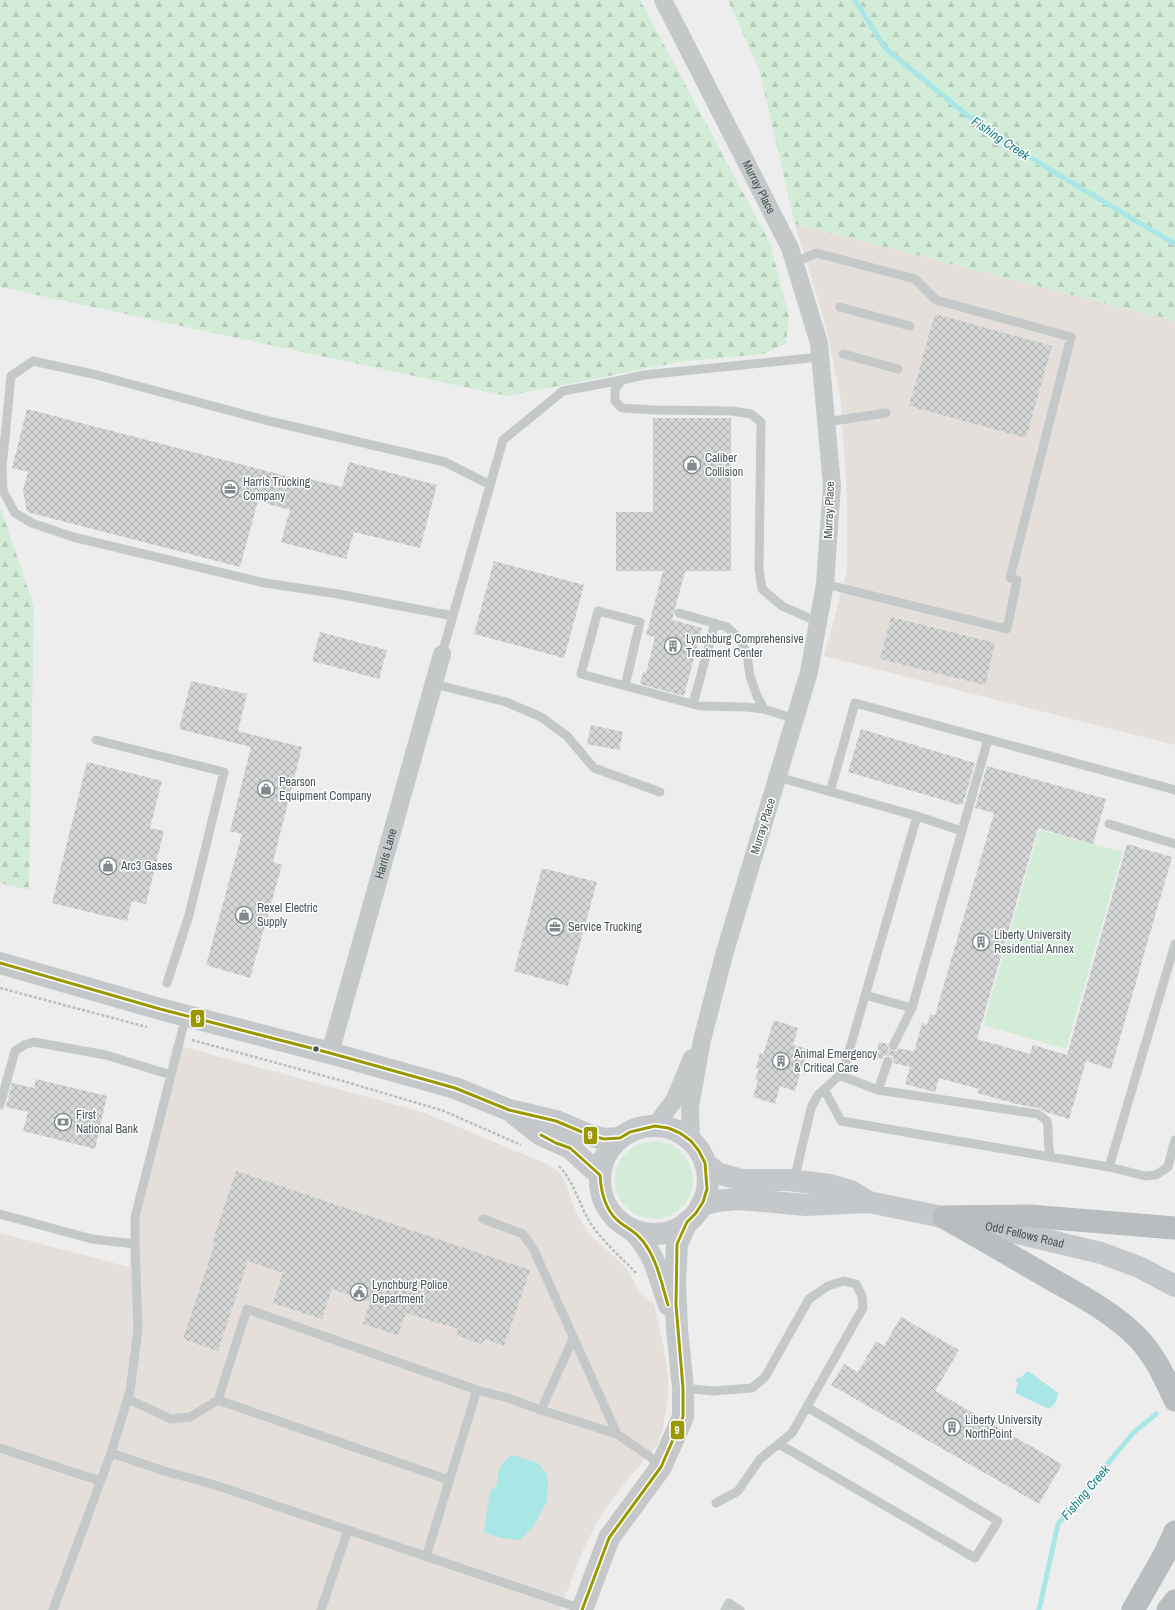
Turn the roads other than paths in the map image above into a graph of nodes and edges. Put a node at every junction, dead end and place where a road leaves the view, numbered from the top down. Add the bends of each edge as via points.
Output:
1 (663, 0) edge
2 (795, 262) junction
3 (840, 307) dead end
4 (910, 326) dead end
5 (843, 354) dead end
6 (820, 357) junction
7 (898, 369) dead end
8 (622, 380) junction
9 (886, 413) dead end
10 (826, 422) junction
11 (490, 485) junction
12 (825, 584) junction
13 (679, 613) dead end
14 (453, 616) junction
15 (818, 622) junction
16 (715, 624) junction
17 (442, 654) joint
18 (434, 684) junction
19 (625, 686) junction
20 (692, 704) junction
21 (764, 709) junction
22 (795, 719) junction
23 (988, 739) junction
24 (96, 740) dead end
25 (778, 777) junction
26 (1175, 790) edge
27 (660, 792) dead end
28 (830, 792) junction
29 (917, 816) junction
30 (1109, 824) dead end
31 (962, 830) junction
32 (1175, 844) edge
33 (1175, 944) edge
34 (8, 965) edge
35 (167, 983) dead end
36 (865, 995) junction
37 (912, 1008) junction
38 (186, 1015) junction
39 (702, 1040) junction
40 (893, 1046) dead end
41 (330, 1052) junction
42 (888, 1061) dead end
43 (171, 1075) junction
44 (839, 1075) junction
45 (824, 1089) junction
46 (878, 1090) junction
47 (0, 1105) edge
48 (509, 1110) junction
49 (655, 1126) junction
50 (620, 1138) junction
51 (1175, 1140) edge
52 (691, 1141) junction
53 (1051, 1157) junction
54 (705, 1163) junction
55 (1109, 1167) junction
56 (600, 1175) junction
57 (794, 1181) junction
58 (869, 1202) junction
59 (701, 1205) junction
60 (0, 1214) edge
61 (943, 1217) junction
62 (483, 1219) dead end
63 (687, 1222) junction
64 (1175, 1228) edge
65 (631, 1229) junction
66 (134, 1244) junction
67 (1175, 1286) edge
68 (677, 1329) junction
69 (573, 1338) junction
70 (683, 1388) junction
71 (477, 1390) junction
72 (128, 1399) junction
73 (218, 1400) junction
74 (1175, 1400) edge
75 (807, 1407) junction
76 (541, 1410) junction
77 (617, 1434) junction
78 (778, 1444) junction
79 (0, 1448) edge
80 (111, 1453) junction
81 (661, 1467) junction
82 (450, 1480) junction
83 (100, 1481) junction
84 (716, 1503) dead end
85 (348, 1530) junction
86 (1175, 1532) edge
87 (426, 1557) junction
88 (1175, 1564) edge
89 (1175, 1601) edge
90 (53, 1610) edge
91 (321, 1610) edge
92 (582, 1610) edge
93 (725, 1610) edge
94 (740, 1610) edge
95 (1133, 1610) edge
96 (1141, 1610) edge
97 (1168, 1610) edge

1 - 2 street, Murray Place
2 - 6 street, Murray Place via 819,344
2 - 12 lane via 816,253 915,279 936,300 1071,337 1014,579 1007,629
3 - 4 lane
5 - 7 lane
6 - 8 lane via 644,375
6 - 10 street, Murray Place
8 - 11 lane via 563,391 503,440
8 - 15 lane via 615,390 615,401 622,408 732,411 751,414 761,422 759,569 762,588 782,606
9 - 10 lane
10 - 12 street, Murray Place via 832,486
11 - 14 lane
11 - 14 lane via 445,462 265,420 93,374 33,361 11,376 2,468 3,491 15,513 32,523 73,537 265,583
12 - 15 street, Murray Place
13 - 16 lane
14 - 17 lane
15 - 22 street, Murray Place via 809,672
16 - 20 lane
16 - 21 lane via 727,627 741,640 747,654 750,676
17 - 18 street, Harris Lane
18 - 27 lane via 506,702 541,717 567,736 594,768
18 - 41 street, Harris Lane
19 - 19 lane via 582,674 598,611 640,622
19 - 20 lane
20 - 21 lane
21 - 22 lane
22 - 25 street, Murray Place
23 - 26 lane
23 - 28 lane via 855,703
23 - 31 lane
24 - 35 lane via 224,772 189,914
25 - 28 lane
25 - 39 street, Murray Place via 724,955
28 - 29 lane
29 - 31 lane
29 - 36 lane
30 - 32 lane
31 - 37 lane
33 - 55 lane
34 - 38 main road
36 - 37 lane
36 - 44 lane via 843,1072
37 - 40 lane
38 - 41 main road
38 - 43 lane
39 - 49 street, Murray Place via 674,1099
39 - 52 street, Murray Place via 690,1107
41 - 48 main road via 455,1088
42 - 46 lane
43 - 47 lane via 106,1056 34,1042 15,1051
43 - 66 lane via 135,1216
44 - 45 lane
44 - 46 lane
45 - 53 lane via 841,1122
45 - 57 lane via 811,1108
46 - 53 lane via 1038,1114 1047,1121 1047,1146
48 - 50 main road via 556,1121 589,1135
48 - 56 main road via 541,1135 570,1148
49 - 50 main road via 630,1132
49 - 52 main road via 680,1133
50 - 56 main road via 606,1154
51 - 55 lane via 1168,1167 1156,1175 1145,1176
52 - 54 main road
53 - 55 lane
54 - 57 main road, Odd Fellows Road via 717,1173 742,1180
54 - 59 main road via 707,1189
56 - 65 main road via 602,1197 607,1207 621,1223
57 - 58 main road, Odd Fellows Road via 830,1185 850,1191
58 - 59 main road, Odd Fellows Road via 806,1205 739,1199
58 - 61 main road, Odd Fellows Road
59 - 63 main road
60 - 66 lane via 92,1239
61 - 64 highway via 1029,1216
61 - 67 main road, Odd Fellows Road via 1101,1252 1139,1267
61 - 74 highway via 1112,1316 1138,1338 1166,1379
62 - 69 lane via 523,1234 534,1250
63 - 65 main road via 663,1233
63 - 68 street via 677,1244
65 - 68 street via 642,1239 655,1264
66 - 72 lane via 138,1329
68 - 70 street
69 - 76 lane
69 - 77 lane
70 - 75 lane via 713,1391 752,1388 766,1377 809,1299 828,1286 844,1281 856,1284 862,1296 863,1308
70 - 81 street via 683,1417
71 - 73 lane via 247,1309
71 - 76 lane
71 - 82 lane
72 - 73 lane via 171,1419 190,1417
72 - 80 lane
73 - 82 lane
75 - 78 lane via 792,1433
75 - 78 lane via 998,1521 975,1558
76 - 77 lane
77 - 81 lane
78 - 84 lane via 760,1459 738,1491
79 - 83 lane
80 - 83 lane
80 - 85 lane
81 - 92 street via 609,1538
82 - 87 lane
83 - 90 lane
85 - 87 lane
85 - 91 lane
86 - 95 highway
87 - 92 lane
88 - 96 highway
89 - 97 highway
93 - 94 lane via 729,1603

